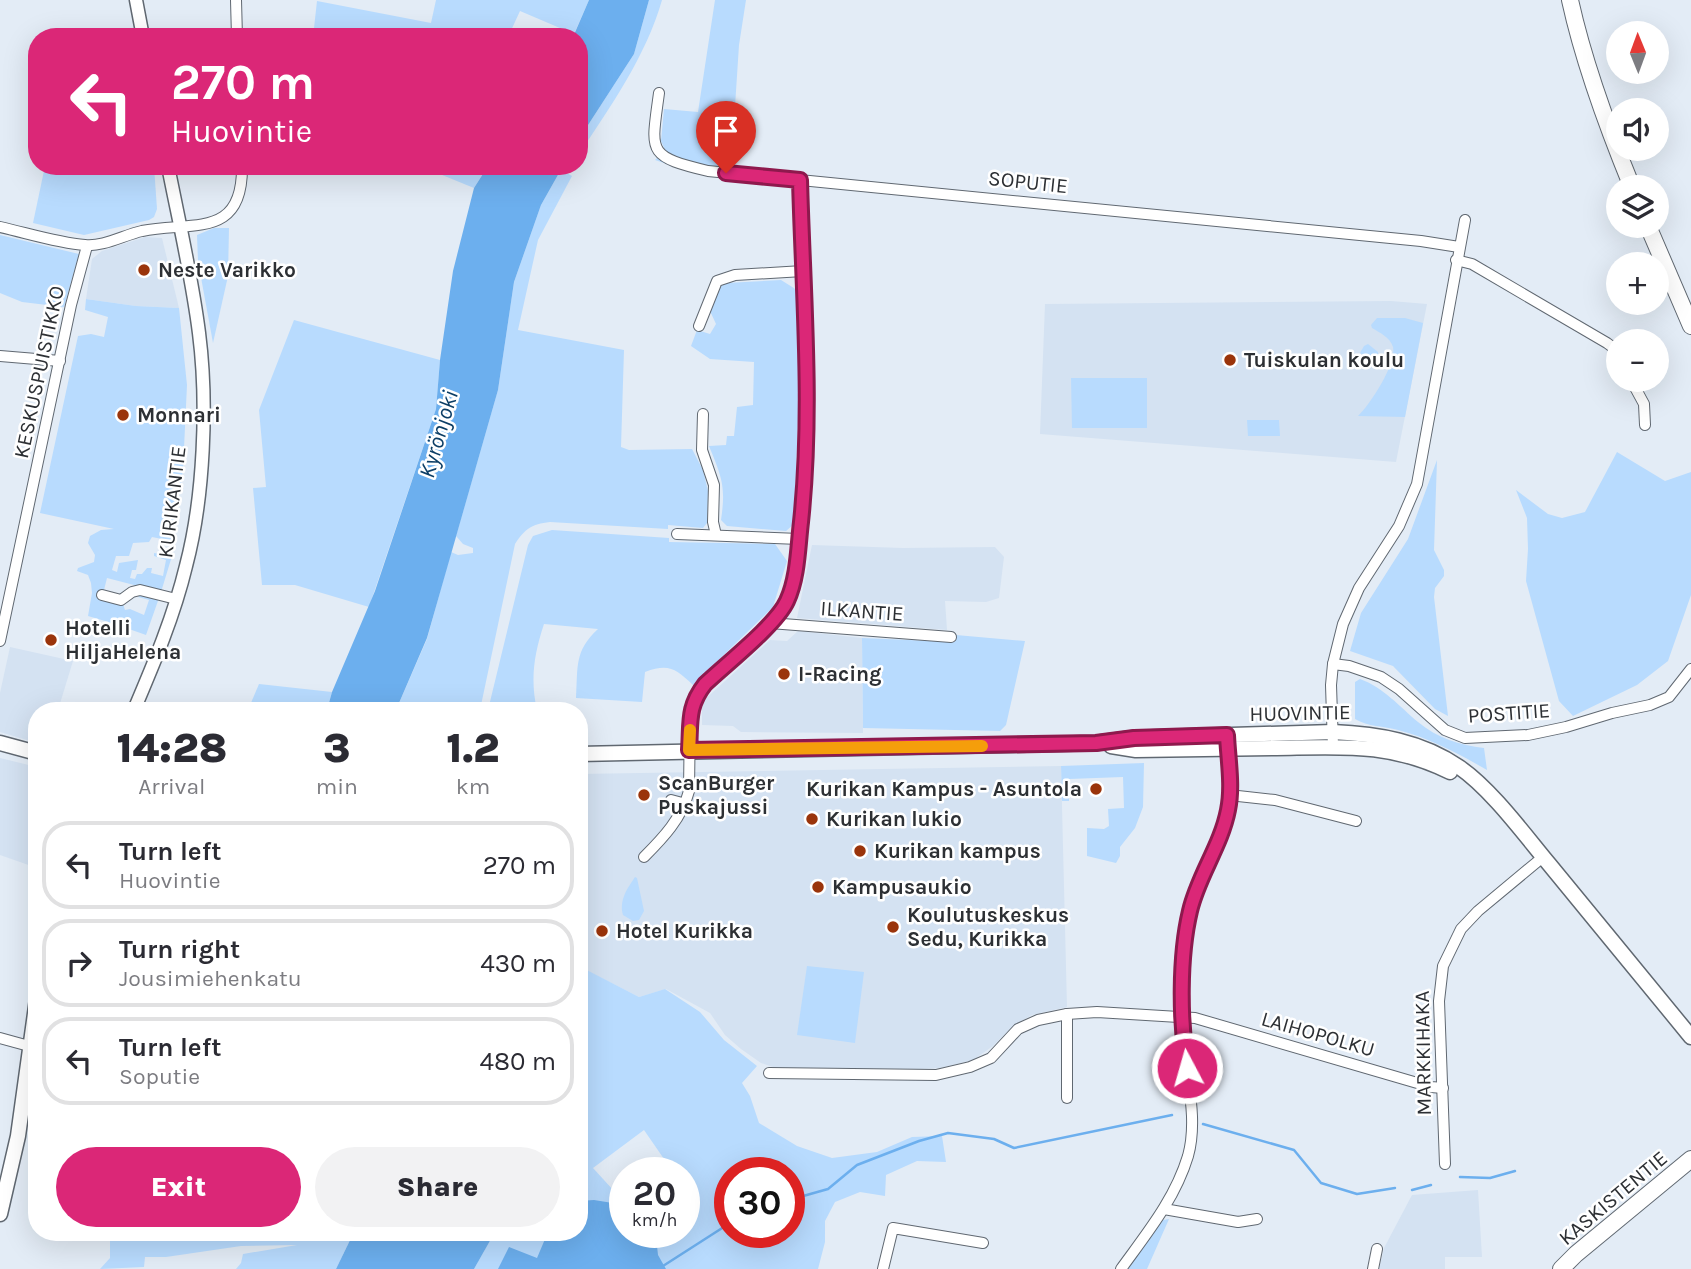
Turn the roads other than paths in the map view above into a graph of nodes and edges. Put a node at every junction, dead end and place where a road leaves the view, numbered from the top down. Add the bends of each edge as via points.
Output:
1 (136, 0) edge
2 (236, 0) edge
3 (1570, 0) edge
4 (141, 28) edge
5 (237, 28) edge
6 (659, 93) dead end
7 (170, 175) edge
8 (241, 175) edge
9 (1627, 175) edge
10 (800, 180) junction
11 (1465, 220) dead end
12 (0, 227) edge
13 (180, 227) junction
14 (1653, 238) edge
15 (87, 246) junction
16 (1459, 247) junction
17 (1456, 260) junction
18 (803, 271) junction
19 (699, 326) dead end
20 (1691, 326) edge
21 (1606, 342) edge
22 (0, 356) edge
23 (60, 361) junction
24 (1638, 392) edge
25 (702, 414) dead end
26 (1645, 425) dead end
27 (677, 534) dead end
28 (716, 535) junction
29 (799, 539) junction
30 (102, 596) dead end
31 (176, 599) junction
32 (770, 623) junction
33 (951, 637) dead end
34 (0, 641) edge
35 (1333, 663) junction
36 (1691, 669) edge
37 (137, 702) edge
38 (1333, 739) junction
39 (1227, 742) junction
40 (0, 743) edge
41 (689, 750) junction
42 (28, 751) edge
43 (588, 754) edge
44 (1229, 795) junction
45 (671, 800) dead end
46 (686, 804) junction
47 (1356, 821) dead end
48 (1543, 857) junction
49 (644, 858) dead end
50 (1068, 1014) junction
51 (1182, 1016) junction
52 (1691, 1037) edge
53 (0, 1038) edge
54 (28, 1046) edge
55 (28, 1054) edge
56 (769, 1073) dead end
57 (1443, 1088) junction
58 (1067, 1098) dead end
59 (1691, 1159) edge
60 (1445, 1164) dead end
61 (1164, 1209) junction
62 (0, 1214) edge
63 (1257, 1219) dead end
64 (983, 1243) dead end
65 (1377, 1249) dead end
66 (883, 1269) edge
67 (1121, 1269) edge
68 (1373, 1269) edge
69 (1562, 1269) edge

1 - 4 street
2 - 5 street
3 - 9 main road via 1599,103
6 - 10 street, SOPUTIE via 654,144 663,157 708,171
7 - 13 street, KURIKANTIE
8 - 13 street via 240,195 229,214
10 - 16 street, SOPUTIE
10 - 18 street
11 - 16 street
12 - 15 street
13 - 15 street via 142,231
13 - 31 street, KURIKANTIE via 199,336 202,401 192,540
14 - 20 main road
15 - 23 street, KESKUSPUISTIKKO
16 - 17 street
17 - 21 street via 1472,264
17 - 35 street via 1417,484 1399,526 1359,588
18 - 19 street via 735,275 717,281
18 - 29 street via 808,413
22 - 23 street
23 - 34 street, KESKUSPUISTIKKO
24 - 26 street via 1644,404
25 - 28 street via 702,450 714,485
27 - 28 street
28 - 29 street
29 - 32 street via 790,592
30 - 31 street via 121,600 139,590
31 - 37 street, KURIKANTIE
32 - 33 street, ILKANTIE
32 - 41 street via 696,695 690,711
35 - 36 street, POSTITIE via 1381,677 1444,730 1465,738 1528,735 1650,705 1668,697
35 - 38 street
38 - 39 main road, HUOVINTIE
38 - 48 main road, HUOVINTIE via 1361,733 1434,752 1474,778
39 - 41 main road, HUOVINTIE via 1134,738 1096,743
39 - 44 street
40 - 42 main road
41 - 43 main road, HUOVINTIE
41 - 46 street
44 - 47 street via 1275,800
44 - 51 street via 1222,835 1190,909
45 - 46 street
46 - 49 street
48 - 52 main road, HUOVINTIE
48 - 57 street, MARKKIHAKA via 1469,920 1443,966 1439,1001
50 - 51 street, LAIHOPOLKU
50 - 56 street, LAIHOPOLKU via 1018,1029 991,1058 936,1075
50 - 58 street
51 - 57 street, LAIHOPOLKU
51 - 61 street via 1192,1129 1183,1171
53 - 54 street
55 - 62 main road via 18,1136
57 - 60 street, MARKKIHAKA
59 - 69 main road, KASKISTENTIE
61 - 63 street via 1238,1222
61 - 67 street
64 - 66 street via 892,1228
65 - 68 street

